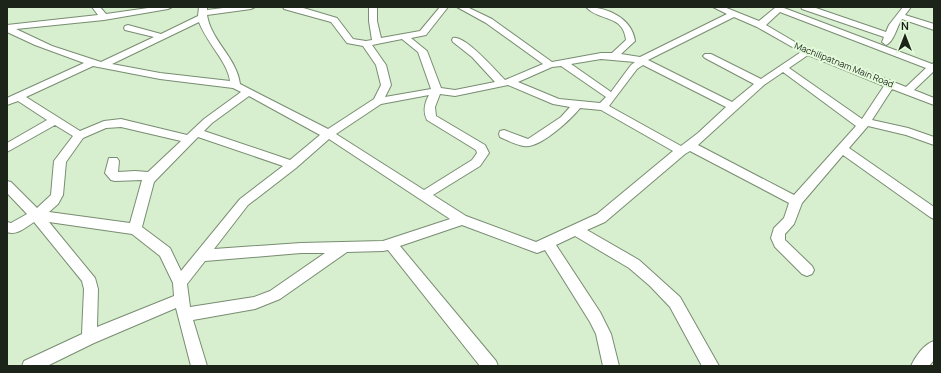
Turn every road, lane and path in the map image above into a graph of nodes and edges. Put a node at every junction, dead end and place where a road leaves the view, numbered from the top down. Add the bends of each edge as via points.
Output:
1 (96, 7) edge
2 (168, 7) edge
3 (251, 7) edge
4 (287, 7) edge
5 (372, 7) edge
6 (444, 7) edge
7 (461, 7) edge
8 (590, 7) edge
9 (717, 7) edge
10 (805, 7) edge
11 (907, 7) edge
12 (154, 8) edge
13 (780, 8) edge
14 (134, 10) edge
15 (202, 13) edge
16 (734, 14) junction
17 (900, 16) junction
18 (104, 17) junction
19 (760, 26) junction
20 (934, 27) edge
21 (128, 28) dead end
22 (404, 36) junction
23 (889, 36) junction
24 (163, 37) junction
25 (456, 40) dead end
26 (377, 42) junction
27 (366, 44) junction
28 (884, 49) junction
29 (808, 51) junction
30 (614, 56) junction
31 (708, 56) dead end
32 (641, 61) junction
33 (563, 62) junction
34 (92, 63) junction
35 (102, 65) junction
36 (550, 65) junction
37 (934, 67) edge
38 (783, 68) junction
39 (505, 83) junction
40 (761, 83) junction
41 (890, 84) junction
42 (235, 85) junction
43 (437, 91) junction
44 (907, 91) junction
45 (248, 92) junction
46 (612, 96) junction
47 (19, 97) junction
48 (378, 101) junction
49 (7, 102) edge
50 (934, 102) edge
51 (577, 104) junction
52 (603, 107) junction
53 (733, 107) junction
54 (55, 120) junction
55 (864, 124) junction
56 (328, 134) junction
57 (504, 134) dead end
58 (79, 135) junction
59 (191, 136) junction
60 (934, 142) edge
61 (7, 148) edge
62 (685, 148) junction
63 (842, 148) junction
64 (113, 161) dead end
65 (292, 165) junction
66 (151, 177) junction
67 (7, 185) edge
68 (423, 196) junction
69 (796, 201) junction
70 (934, 214) edge
71 (36, 215) junction
72 (462, 220) junction
73 (7, 227) edge
74 (135, 229) junction
75 (575, 230) junction
76 (548, 243) junction
77 (391, 244) junction
78 (344, 247) junction
79 (202, 256) junction
80 (807, 270) dead end
81 (180, 283) junction
82 (182, 300) junction
83 (185, 315) junction
84 (89, 338) junction
85 (934, 348) edge
86 (30, 366) edge
87 (199, 366) edge
88 (490, 366) edge
89 (611, 366) edge
90 (711, 366) edge
91 (919, 366) edge

1 - 18 street
2 - 12 street
3 - 15 street
4 - 27 street via 334,20 350,41
5 - 26 street
6 - 22 street via 423,33
7 - 36 street via 489,21
8 - 30 street via 619,19 630,34 630,41
9 - 16 street, Machilipatnam Main Road
10 - 23 street
11 - 17 street
12 - 14 street
13 - 19 street
13 - 28 street
14 - 18 street
15 - 24 street
15 - 42 street via 209,37 234,74
16 - 19 street, Machilipatnam Main Road
16 - 32 street
17 - 20 street
17 - 23 street
18 - 34 street via 7,28 53,50
19 - 29 street, Machilipatnam Main Road
21 - 24 street
22 - 26 street
22 - 43 street via 422,51
23 - 28 street
24 - 35 street
25 - 39 street
26 - 27 street
27 - 48 street via 382,65 386,85
28 - 37 street
29 - 38 street
29 - 41 street, Machilipatnam Main Road
30 - 32 street
30 - 33 street
31 - 40 street
32 - 46 street
32 - 53 street
33 - 36 street
33 - 46 street
34 - 35 street
34 - 47 street
35 - 42 street via 160,76
36 - 39 street
37 - 44 street
38 - 40 street
38 - 55 street
39 - 43 street via 454,93
39 - 51 street via 557,102
40 - 53 street
41 - 44 street, Machilipatnam Main Road
41 - 55 street
42 - 45 street
43 - 48 street
43 - 68 street via 429,105 431,118 478,145 483,153 476,163
44 - 50 street, Machilipatnam Main Road
45 - 56 street
45 - 59 street
46 - 52 street
47 - 49 street
47 - 54 street
48 - 56 street
51 - 52 street
51 - 57 street via 565,119 531,142 525,143
52 - 62 street
53 - 62 street
54 - 58 street
54 - 61 street
55 - 60 street via 908,132
55 - 63 street
56 - 65 street
56 - 68 street
58 - 59 street via 104,125 121,123
58 - 71 street via 60,161 57,195 54,201
59 - 65 street
59 - 66 street
62 - 69 street
62 - 75 street via 601,218
63 - 69 street
63 - 70 street
64 - 66 street via 111,173 115,177
65 - 79 street via 244,202
66 - 74 street via 144,192
67 - 71 street
68 - 72 street
69 - 80 street via 794,212 779,232 778,238
71 - 73 street via 12,229
71 - 74 street
71 - 84 street via 88,278 91,289
72 - 76 street via 537,248
72 - 77 street
74 - 81 street via 165,252
75 - 76 street
75 - 90 street via 634,264 675,302
76 - 89 street via 595,317 603,334
77 - 78 street
77 - 88 street
78 - 79 street
78 - 83 street via 275,296 255,303
79 - 81 street
81 - 82 street
82 - 83 street
82 - 84 street
83 - 87 street
84 - 86 street
85 - 91 street

